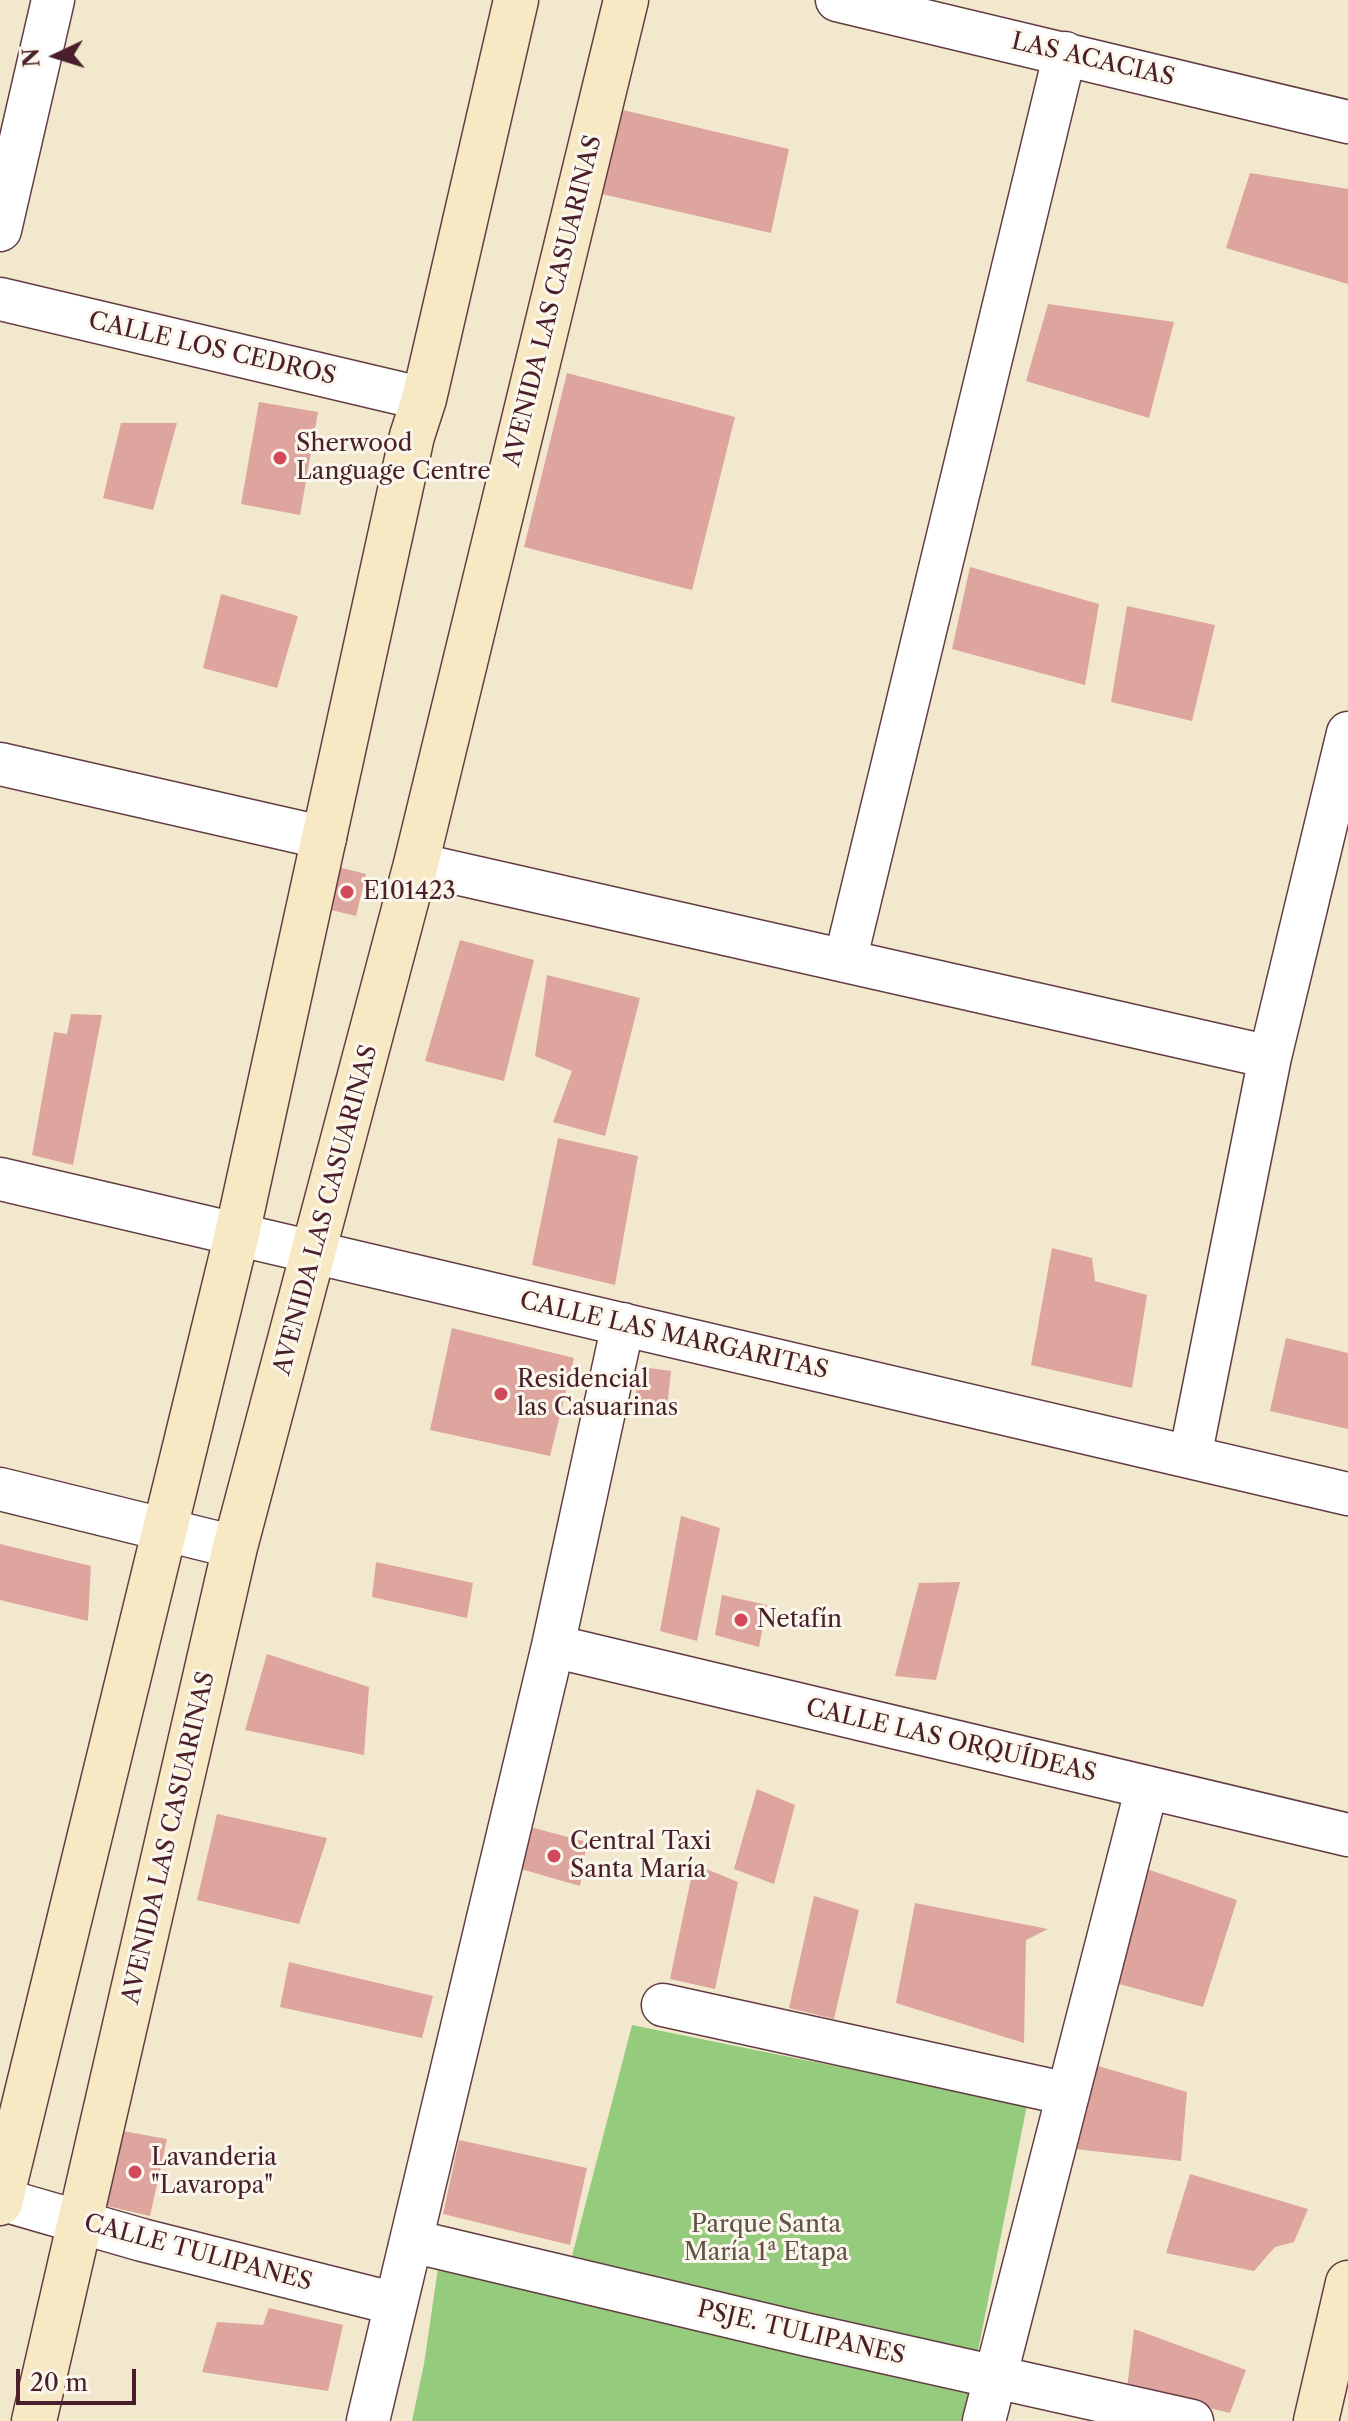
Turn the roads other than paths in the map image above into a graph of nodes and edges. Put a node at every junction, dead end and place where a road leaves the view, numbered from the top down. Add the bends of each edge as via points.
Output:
1 (53, 0) edge
2 (516, 0) edge
3 (626, 0) edge
4 (837, 0) edge
5 (1065, 53) junction
6 (1348, 122) edge
7 (0, 230) edge
8 (0, 299) edge
9 (424, 399) junction
10 (1348, 733) edge
11 (0, 764) edge
12 (325, 838) junction
13 (416, 864) junction
14 (845, 961) junction
15 (1270, 1057) junction
16 (0, 1179) edge
17 (237, 1234) junction
18 (315, 1252) junction
19 (623, 1324) junction
20 (1190, 1457) junction
21 (0, 1489) edge
22 (1348, 1494) edge
23 (163, 1530) junction
24 (235, 1547) junction
25 (553, 1646) junction
26 (1147, 1787) junction
27 (1348, 1835) edge
28 (663, 2005) dead end
29 (1068, 2094) junction
30 (0, 2200) edge
31 (82, 2223) junction
32 (412, 2241) junction
33 (1348, 2283) edge
34 (396, 2304) junction
35 (996, 2377) junction
36 (34, 2421) edge
37 (368, 2421) edge
38 (984, 2421) edge
39 (1192, 2421) edge
40 (1316, 2421) edge

1 - 7 street
2 - 9 street
3 - 13 street, AVENIDA LAS CASUARINAS
4 - 5 street, LAS ACACIAS
5 - 6 street, LAS ACACIAS
5 - 14 street
8 - 9 street, CALLE LOS CEDROS
9 - 12 street
10 - 15 street
11 - 12 street
12 - 17 street
13 - 14 street
13 - 18 street, AVENIDA LAS CASUARINAS
14 - 15 street
15 - 20 street
16 - 17 street, CALLE LAS MARGARITAS
17 - 18 street, CALLE LAS MARGARITAS
17 - 23 street
18 - 19 street, CALLE LAS MARGARITAS
18 - 24 street, AVENIDA LAS CASUARINAS
19 - 20 street, CALLE LAS MARGARITAS
19 - 25 street
20 - 22 street, CALLE LAS MARGARITAS
21 - 23 street
23 - 24 street
23 - 30 street
24 - 31 street, AVENIDA LAS CASUARINAS
25 - 26 street, CALLE LAS ORQUÍDEAS
25 - 32 street
26 - 27 street, CALLE LAS ORQUÍDEAS
26 - 29 street
28 - 29 street
29 - 35 street
30 - 31 street, CALLE TULIPANES
31 - 34 street, CALLE TULIPANES
31 - 36 street, AVENIDA LAS CASUARINAS
32 - 34 street
32 - 35 street, PSJE. TULIPANES
33 - 40 street
34 - 37 street
35 - 38 street
35 - 39 street, PSJE. TULIPANES

